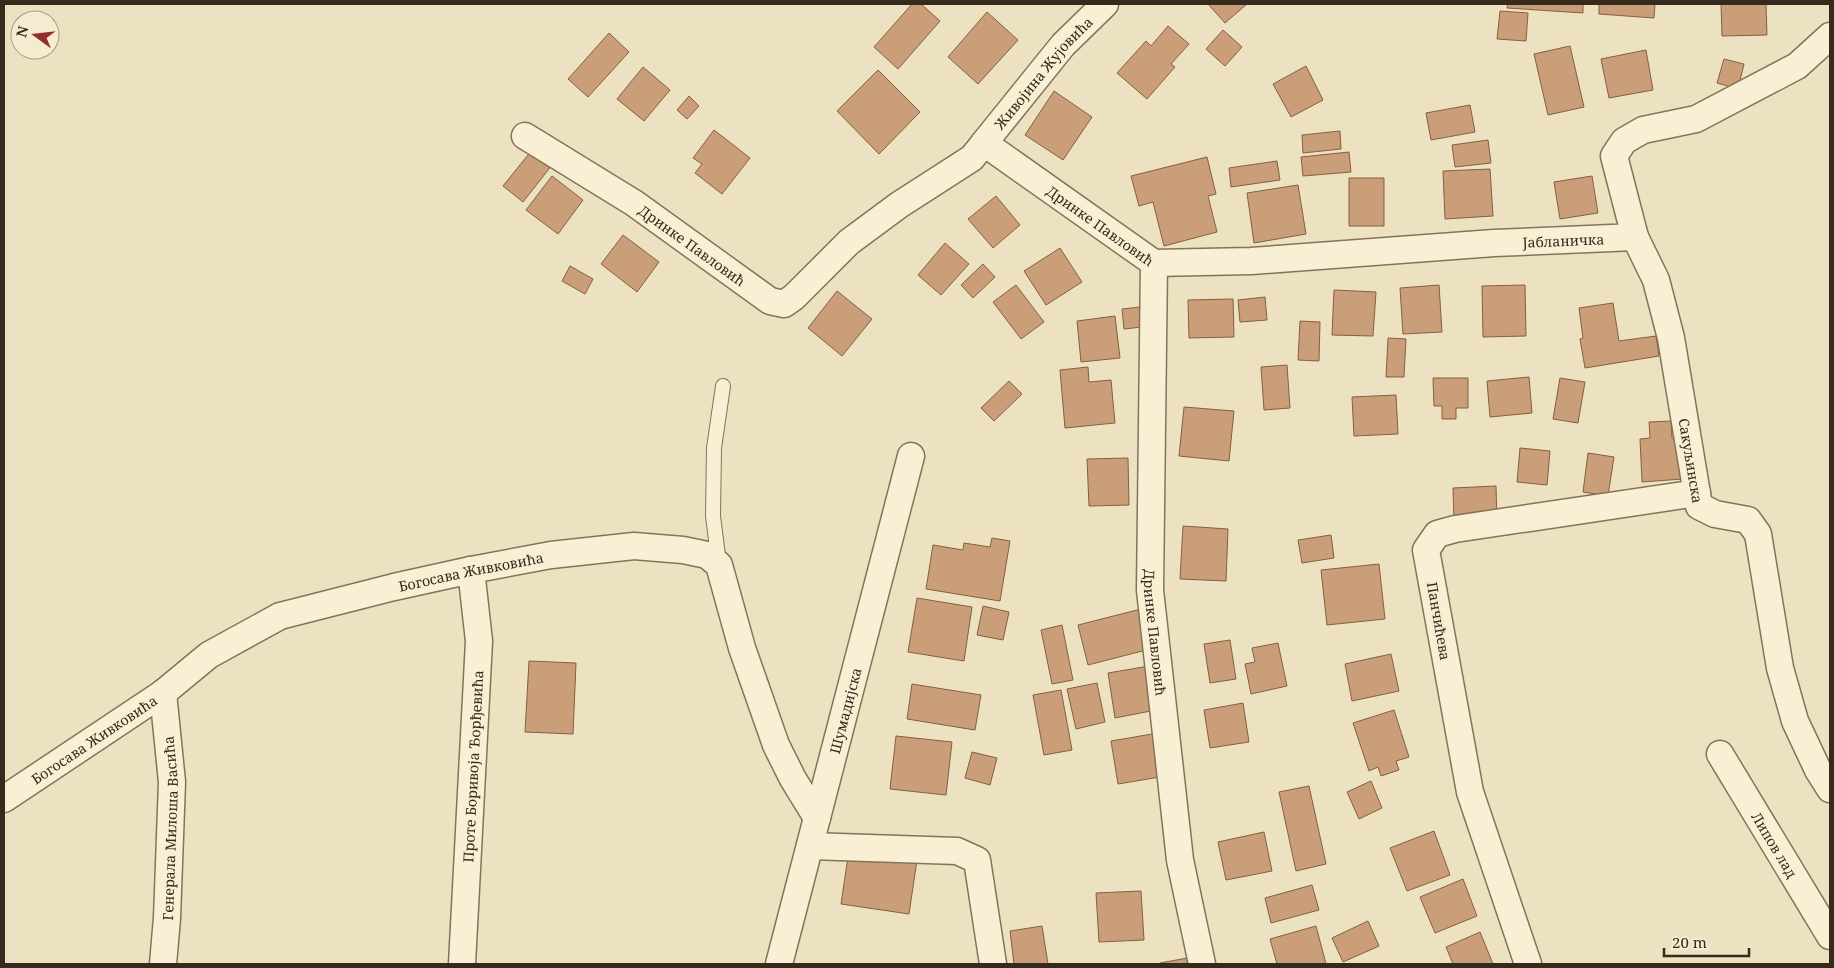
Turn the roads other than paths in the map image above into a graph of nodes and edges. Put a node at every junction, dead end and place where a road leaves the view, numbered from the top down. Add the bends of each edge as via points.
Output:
1 (1105, 4) edge
2 (1830, 36) edge
3 (525, 136) dead end
4 (984, 144) junction
5 (1635, 237) junction
6 (1154, 263) junction
7 (723, 386) dead end
8 (910, 456) dead end
9 (1697, 493) junction
10 (719, 565) junction
11 (471, 570) junction
12 (163, 693) junction
13 (1720, 754) dead end
14 (1830, 789) edge
15 (4, 800) edge
16 (816, 818) junction
17 (810, 846) junction
18 (1830, 936) edge
19 (163, 964) edge
20 (462, 964) edge
21 (779, 964) edge
22 (993, 964) edge
23 (1202, 964) edge
24 (1528, 964) edge

1 - 4 street, Живојина Жујовића via 1062,45
2 - 5 street via 1796,66 1696,119 1642,130 1624,141 1614,156
3 - 4 street, Дринке Павловић via 634,203 770,301 784,304 850,242 899,205 972,158
4 - 6 street, Дринке Павловић
5 - 6 street, Јабланичка via 1494,243 1251,261
5 - 9 street, Сакуљинска via 1656,280 1671,338
6 - 23 street, Дринке Павловић via 1150,590 1180,860
7 - 10 lane via 714,448 713,516
8 - 16 street, Шумадијска
9 - 14 street, Сакуљинска via 1699,506 1715,514 1748,520 1758,534 1780,668 1795,721
9 - 24 street, Панчићева via 1455,529 1437,534 1426,550 1470,792
10 - 11 street, Богосава Живковића via 707,555 634,546 551,555
10 - 16 street via 742,648 776,745
11 - 12 street, Богосава Живковића via 280,616 209,655
11 - 20 street, Проте Боривоја Ђорђевића via 479,641
12 - 15 street, Богосава Живковића
12 - 19 street, Генерала Милоша Васића via 172,782
13 - 18 street, Липов лад
16 - 17 street, Шумадијска
17 - 21 street, Шумадијска
17 - 22 street via 957,851 977,860

